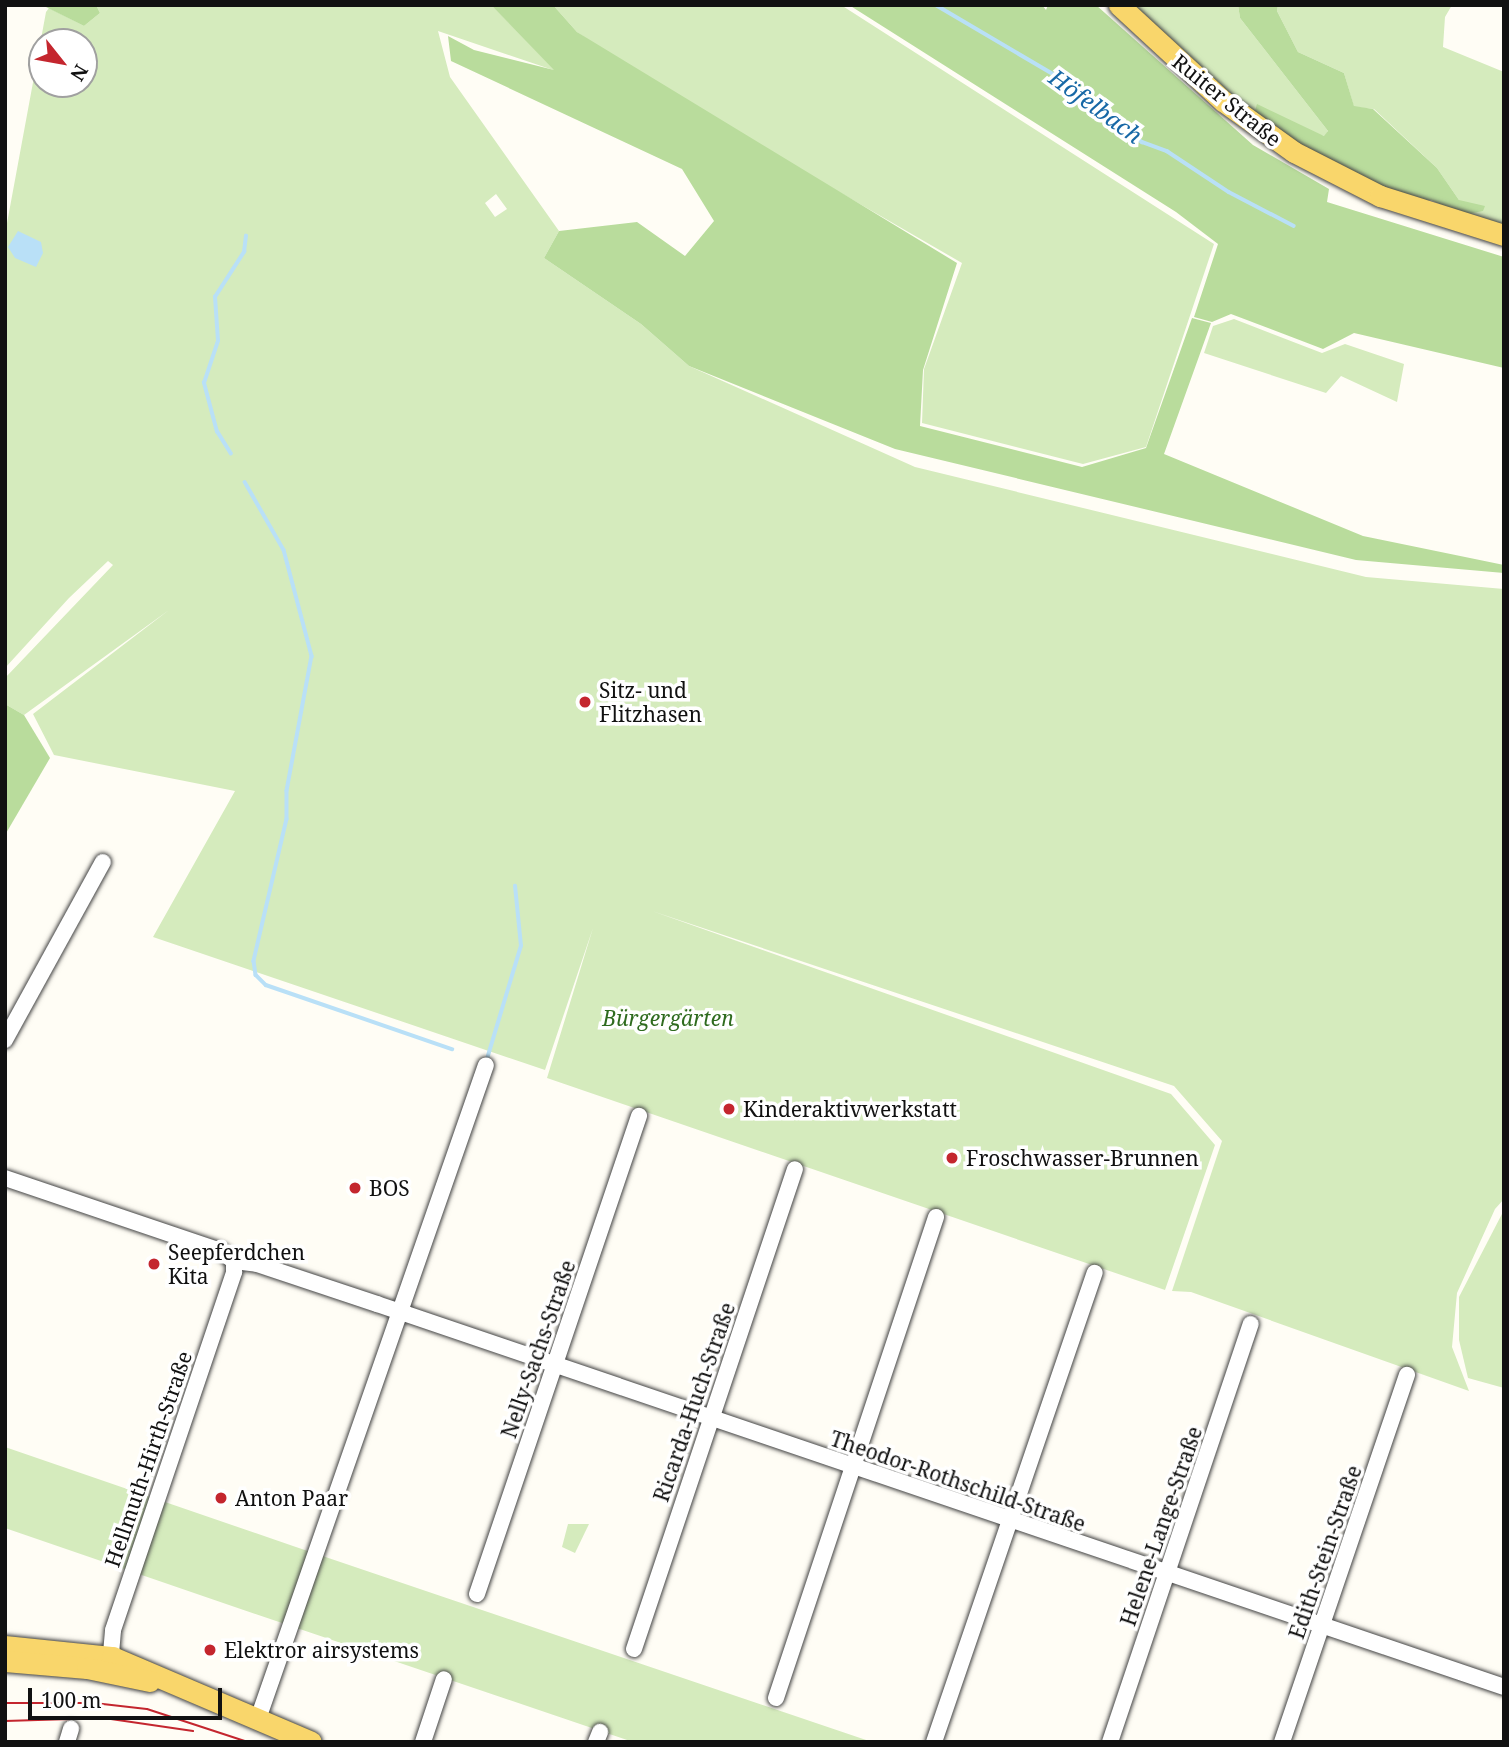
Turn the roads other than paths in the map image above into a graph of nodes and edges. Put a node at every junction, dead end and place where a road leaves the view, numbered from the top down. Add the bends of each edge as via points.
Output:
1 (1119, 5) edge
2 (1504, 235) edge
3 (103, 862) dead end
4 (5, 1040) edge
5 (486, 1065) dead end
6 (639, 1116) dead end
7 (795, 1169) dead end
8 (5, 1178) edge
9 (936, 1217) dead end
10 (234, 1261) junction
11 (1094, 1273) dead end
12 (399, 1314) junction
13 (1251, 1324) dead end
14 (554, 1367) junction
15 (1407, 1375) dead end
16 (709, 1419) junction
17 (852, 1467) junction
18 (1009, 1520) junction
19 (1167, 1573) junction
20 (477, 1594) dead end
21 (1322, 1625) junction
22 (5, 1646) edge
23 (634, 1649) dead end
24 (5, 1661) edge
25 (110, 1665) junction
26 (444, 1679) dead end
27 (1504, 1687) edge
28 (776, 1698) dead end
29 (259, 1716) junction
30 (311, 1742) edge
31 (423, 1742) edge
32 (934, 1742) edge
33 (1110, 1742) edge
34 (1282, 1742) edge

1 - 2 main road, Ruiter Straße via 1223,101 1294,152 1380,196
3 - 4 street
5 - 12 street
6 - 14 street, Nelly-Sachs-Straße
7 - 16 street, Ricarda-Huch-Straße
8 - 10 street, Theodor-Rothschild-Straße via 221,1251
9 - 17 street
10 - 12 street, Theodor-Rothschild-Straße via 271,1269
10 - 25 street, Hellmuth-Hirth-Straße via 113,1629
11 - 18 street
12 - 14 street, Theodor-Rothschild-Straße
12 - 29 street
13 - 19 street, Helene-Lange-Straße
14 - 16 street, Theodor-Rothschild-Straße
14 - 20 street, Nelly-Sachs-Straße
15 - 21 street, Edith-Stein-Straße
16 - 17 street, Theodor-Rothschild-Straße
16 - 23 street, Ricarda-Huch-Straße
17 - 18 street, Theodor-Rothschild-Straße
17 - 28 street
18 - 19 street, Theodor-Rothschild-Straße
18 - 32 street
19 - 21 street, Theodor-Rothschild-Straße
19 - 33 street, Helene-Lange-Straße
21 - 27 street, Theodor-Rothschild-Straße
21 - 34 street, Edith-Stein-Straße
22 - 25 main road
24 - 25 main road
25 - 29 main road via 163,1679
26 - 31 street
29 - 30 main road

